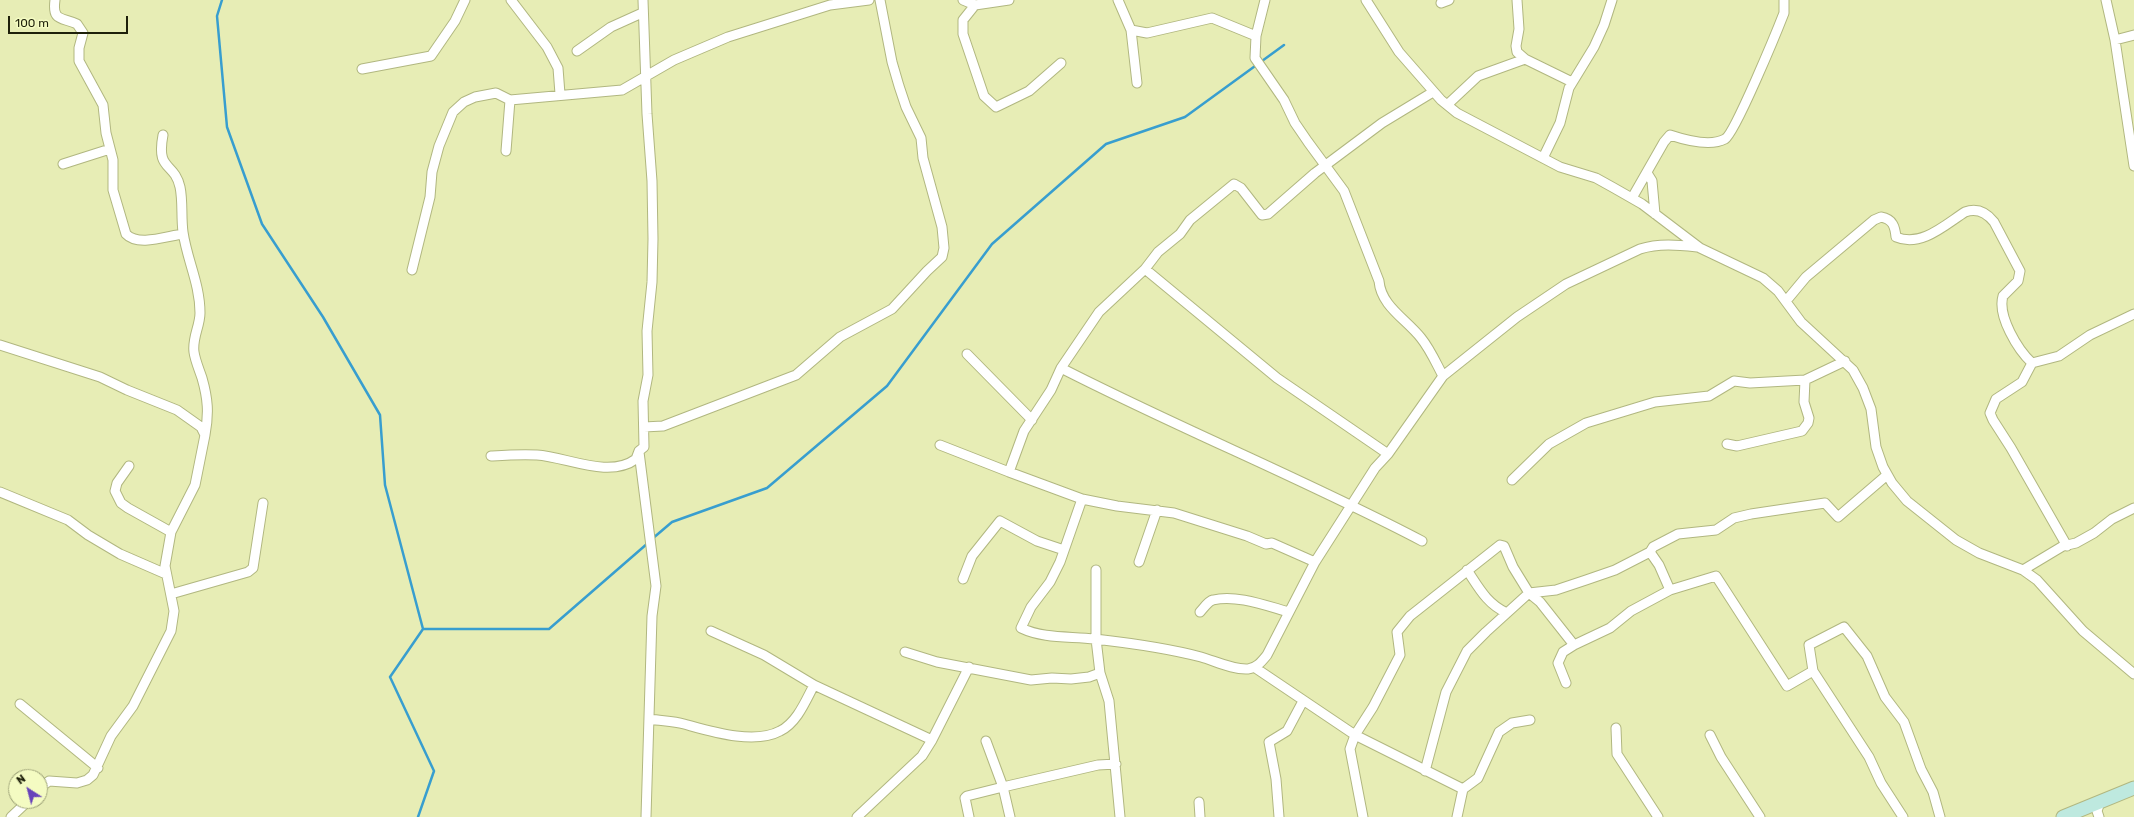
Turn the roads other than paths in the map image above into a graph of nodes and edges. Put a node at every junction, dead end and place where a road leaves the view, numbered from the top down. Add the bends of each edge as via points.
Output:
1 (56, 0) edge
2 (465, 0) edge
3 (511, 0) edge
4 (643, 0) edge
5 (869, 0) edge
6 (880, 0) edge
7 (963, 0) edge
8 (1118, 0) edge
9 (1265, 0) edge
10 (1366, 0) edge
11 (1517, 0) edge
12 (1612, 0) edge
13 (1784, 0) edge
14 (2106, 0) edge
15 (856, 1) edge
16 (1003, 1) edge
17 (975, 5) junction
18 (642, 13) junction
19 (1131, 30) junction
20 (2134, 35) edge
21 (1256, 36) junction
22 (2115, 40) junction
23 (577, 51) dead end
24 (1525, 59) junction
25 (1062, 63) dead end
26 (362, 69) dead end
27 (646, 76) junction
28 (1572, 82) junction
29 (1137, 83) dead end
30 (1433, 92) junction
31 (560, 94) junction
32 (510, 100) junction
33 (1447, 105) junction
34 (2131, 119) edge
35 (163, 135) dead end
36 (110, 149) junction
37 (506, 151) dead end
38 (1543, 158) junction
39 (63, 164) dead end
40 (1325, 166) junction
41 (2134, 166) edge
42 (1647, 173) junction
43 (1632, 198) junction
44 (1655, 214) junction
45 (183, 234) junction
46 (1700, 248) junction
47 (412, 270) dead end
48 (1145, 270) junction
49 (1786, 301) junction
50 (2134, 314) edge
51 (0, 345) edge
52 (967, 354) dead end
53 (1844, 361) junction
54 (2032, 363) junction
55 (1061, 368) junction
56 (1443, 376) junction
57 (1805, 380) junction
58 (1032, 420) junction
59 (644, 427) junction
60 (205, 435) junction
61 (1727, 444) dead end
62 (940, 445) dead end
63 (639, 451) junction
64 (1388, 454) junction
65 (491, 456) dead end
66 (129, 466) dead end
67 (1009, 472) junction
68 (1887, 475) junction
69 (1512, 480) dead end
70 (0, 492) edge
71 (1082, 499) junction
72 (264, 503) dead end
73 (1352, 504) junction
74 (2134, 508) edge
75 (1157, 510) junction
76 (171, 532) junction
77 (1422, 541) dead end
78 (2067, 546) junction
79 (1064, 550) junction
80 (1650, 552) junction
81 (1139, 562) dead end
82 (1315, 562) junction
83 (1096, 570) dead end
84 (1467, 570) junction
85 (2023, 570) junction
86 (166, 574) junction
87 (963, 578) dead end
88 (1670, 590) junction
89 (1529, 593) junction
90 (172, 594) junction
91 (1200, 612) dead end
92 (1289, 612) junction
93 (1507, 613) junction
94 (711, 631) dead end
95 (1096, 639) junction
96 (1574, 645) junction
97 (905, 652) dead end
98 (968, 667) junction
99 (1254, 667) junction
100 (1813, 671) junction
101 (1100, 673) junction
102 (2134, 674) edge
103 (1566, 682) dead end
104 (814, 685) junction
105 (1304, 701) junction
106 (20, 704) dead end
107 (650, 719) junction
108 (1530, 720) dead end
109 (1616, 728) dead end
110 (1356, 735) junction
111 (1710, 735) dead end
112 (932, 740) junction
113 (986, 741) dead end
114 (1116, 764) junction
115 (98, 768) junction
116 (1425, 771) junction
117 (48, 782) edge
118 (1003, 786) junction
119 (2134, 788) edge
120 (1463, 789) junction
121 (1199, 802) dead end
122 (2100, 802) junction
123 (20, 809) edge
124 (11, 817) edge
125 (646, 817) edge
126 (857, 817) edge
127 (969, 817) edge
128 (1010, 817) edge
129 (1120, 817) edge
130 (1200, 817) edge
131 (1280, 817) edge
132 (1363, 817) edge
133 (1457, 817) edge
134 (1658, 817) edge
135 (1760, 817) edge
136 (1903, 817) edge
137 (1940, 817) edge
138 (2063, 817) edge
139 (2099, 817) edge

1 - 36 street via 54,9 57,16 61,20 77,24 83,33 79,61 104,105
2 - 26 street via 455,21 431,56
3 - 31 street via 551,54 558,68
4 - 18 street
5 - 15 street
6 - 59 street via 899,86 921,138 923,158 942,227 942,257 892,309 840,337 796,375 663,426
7 - 17 street
8 - 19 street
9 - 21 street
10 - 30 street via 1399,52
11 - 24 street via 1519,29 1516,46
12 - 28 street via 1594,47
13 - 42 street via 1784,13 1727,137 1720,141 1701,142 1670,135
14 - 22 street
15 - 27 street via 818,9 728,37 674,60
16 - 17 street
17 - 25 street via 963,20 963,34 984,96 996,107 1029,91
18 - 23 street via 611,27
18 - 27 street
19 - 21 street via 1147,33 1212,18
19 - 29 street
20 - 22 street
21 - 40 street via 1255,58
22 - 34 street via 2119,76
24 - 28 street
24 - 33 street via 1478,76
27 - 31 street via 622,90
27 - 59 street via 653,239 647,331 648,375 643,401
28 - 38 street via 1560,123
30 - 33 street
30 - 40 street via 1382,123
31 - 32 street
32 - 37 street
32 - 47 street via 496,93 475,97 452,112 435,159 430,197
33 - 38 street via 1457,114
34 - 41 street
35 - 45 street via 161,158 180,187
36 - 39 street
36 - 45 street via 113,190 126,234 130,238 145,240
38 - 43 street via 1560,167 1596,178
40 - 48 street via 1268,214 1262,215 1241,188 1234,184 1190,220 1180,234 1158,252
40 - 56 street via 1344,191 1384,300 1421,338
42 - 43 street
42 - 44 street via 1652,182
43 - 44 street
44 - 46 street
45 - 60 street via 199,292 200,314 194,352 209,414
46 - 49 street via 1763,278
46 - 56 street via 1681,245 1650,246 1566,284 1517,317
48 - 55 street via 1099,312
48 - 64 street via 1277,378
49 - 53 street via 1801,322
49 - 54 street via 1806,278 1874,220 1881,217 1889,220 1895,226 1896,238 1907,240 1925,237 1965,212 1981,211 1994,222 2020,271 2018,282 2003,296 2003,306 2010,334
50 - 54 street via 2090,336 2064,354
51 - 60 street via 100,377 177,410 201,427
52 - 58 street
53 - 57 street
53 - 68 street via 1853,370 1871,409 1876,447
54 - 78 street via 2022,382 1996,399 1990,413
55 - 58 street
55 - 73 street via 1188,431
56 - 64 street
57 - 61 street via 1804,402 1809,418 1802,431 1737,446
57 - 69 street via 1750,383 1734,381 1709,396 1655,402 1586,423 1549,444
58 - 67 street via 1024,431
59 - 63 street via 644,447
60 - 76 street via 195,484
62 - 67 street
63 - 65 street via 636,459 620,467 591,466 537,455
63 - 107 street via 656,586 652,616
64 - 73 street via 1375,468
66 - 76 street via 117,483 115,491 121,503
67 - 71 street
68 - 80 street via 1838,517 1825,503 1751,514 1734,518 1716,530 1678,534 1653,547
68 - 85 street via 1907,501 1956,540 1979,553
70 - 86 street via 68,520 120,554
71 - 75 street
71 - 79 street
72 - 90 street via 253,568 248,572
73 - 77 street
73 - 82 street
74 - 78 street via 2112,519 2094,533
75 - 81 street
75 - 82 street via 1272,544
76 - 86 street via 164,566
78 - 85 street
79 - 87 street via 1037,541 1000,521 972,556
79 - 95 street via 1050,582 1031,607 1021,628 1040,636
80 - 88 street
80 - 89 street via 1615,570 1586,580 1556,590
82 - 92 street
83 - 95 street
84 - 89 street via 1500,545 1504,546
84 - 93 street via 1487,600 1495,608
84 - 110 street via 1410,616 1397,632 1400,655 1374,707
85 - 102 street via 2038,580 2083,631
86 - 90 street
88 - 96 street via 1631,611 1610,628
88 - 100 street via 1716,576 1787,686
89 - 93 street
89 - 96 street via 1540,602
90 - 115 street via 174,611 171,631 133,706 111,736
91 - 92 street via 1211,600 1224,599 1254,602
92 - 99 street via 1267,655
93 - 116 street via 1467,652 1446,692
94 - 104 street via 764,655
95 - 99 street via 1170,650 1242,668
95 - 101 street
96 - 103 street via 1563,652 1558,663
97 - 98 street via 937,662
98 - 101 street via 1032,680 1071,679
98 - 112 street
99 - 105 street
100 - 136 street via 1869,757
100 - 137 street via 1809,645 1844,627 1867,656 1885,697 1904,722 1921,769 1933,792
101 - 114 street via 1108,701
104 - 107 street via 800,711 786,727 769,735 750,737 720,733
104 - 112 street
105 - 110 street
105 - 131 street via 1287,731 1269,742
106 - 115 street
107 - 125 street
108 - 120 street via 1512,724 1499,732 1478,778
109 - 134 street via 1617,754
110 - 116 street
110 - 132 street via 1350,749
111 - 135 street via 1721,757
112 - 126 street via 922,756
113 - 118 street
114 - 118 street via 1098,765
114 - 129 street
115 - 117 street via 87,780 77,783
116 - 120 street
118 - 127 street via 967,796 965,798
118 - 128 street
119 - 122 street
120 - 133 street
121 - 130 street
122 - 138 street
122 - 139 street via 2097,811
123 - 124 street

